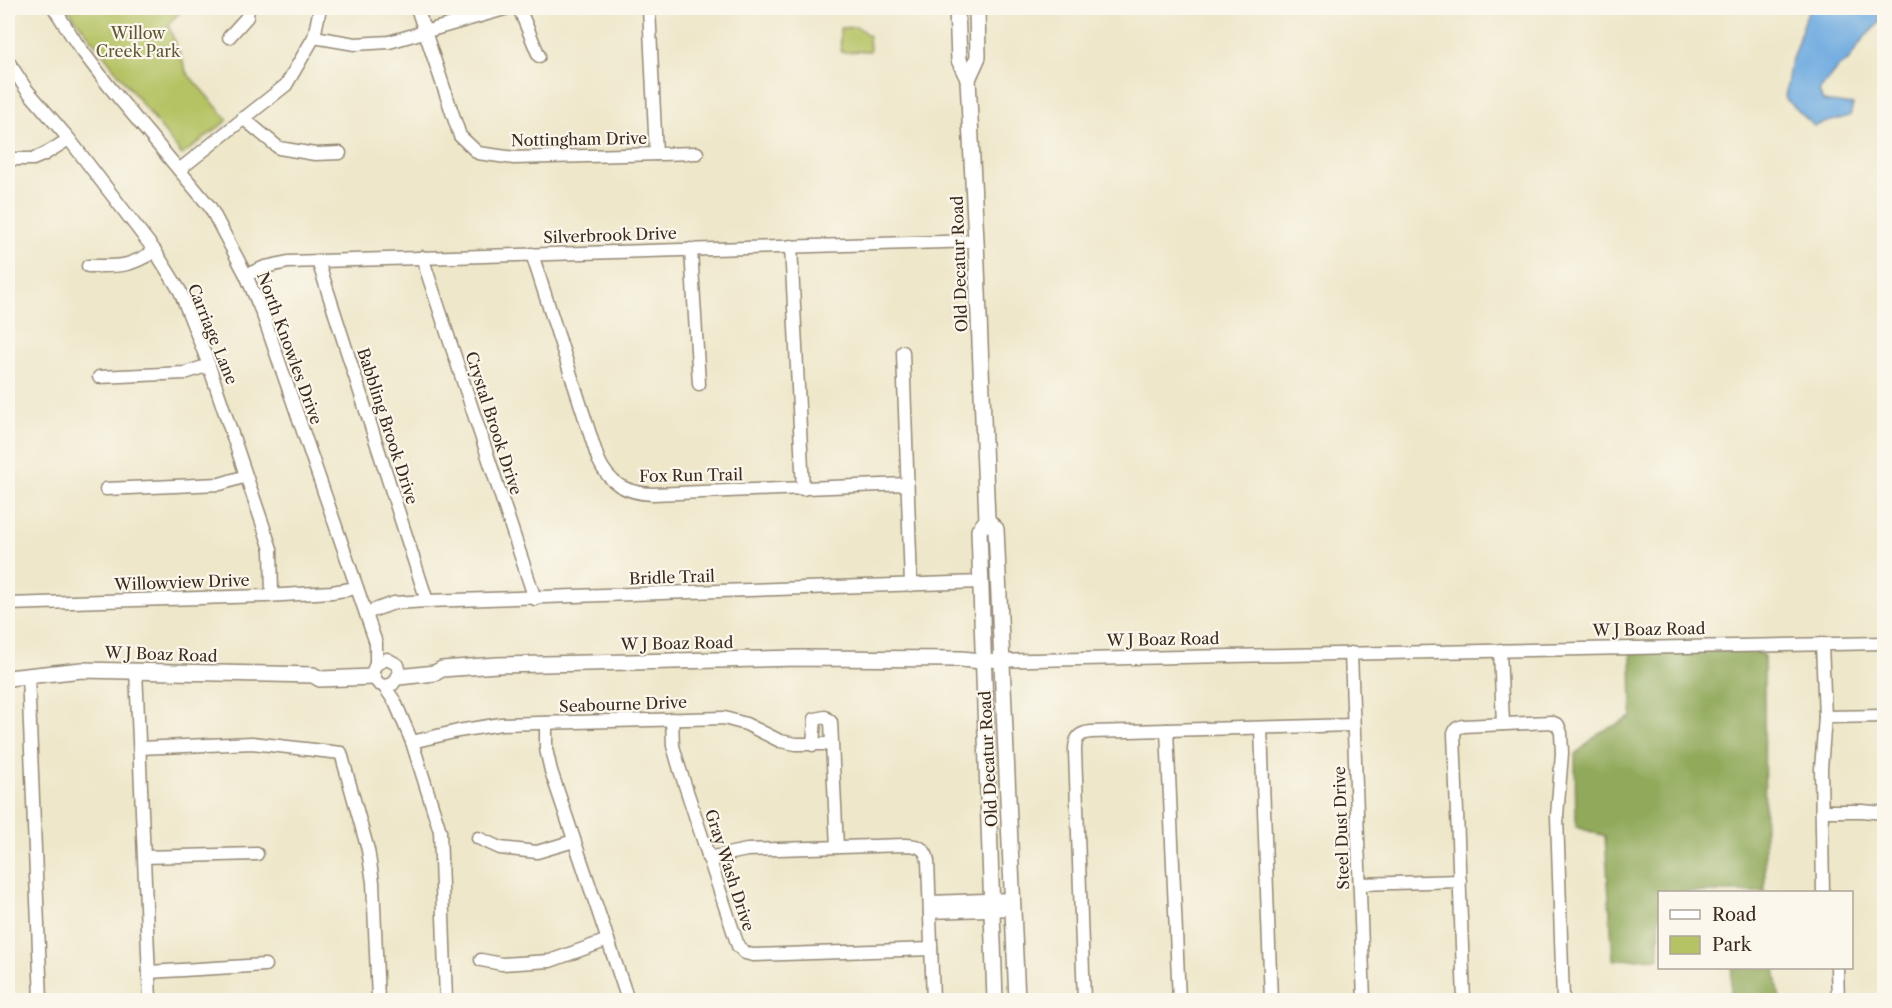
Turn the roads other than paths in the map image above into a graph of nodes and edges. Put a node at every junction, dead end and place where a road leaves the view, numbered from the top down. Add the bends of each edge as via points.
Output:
1 (54, 8) edge
2 (248, 8) edge
3 (320, 8) edge
4 (417, 8) edge
5 (508, 8) edge
6 (519, 8) edge
7 (649, 8) edge
8 (957, 8) edge
9 (977, 8) edge
10 (425, 32) junction
11 (314, 37) junction
12 (230, 38) dead end
13 (538, 56) dead end
14 (8, 61) edge
15 (968, 79) junction
16 (243, 118) junction
17 (69, 140) junction
18 (340, 153) dead end
19 (697, 153) dead end
20 (656, 154) junction
21 (8, 159) edge
22 (179, 170) junction
23 (976, 241) junction
24 (792, 246) junction
25 (692, 249) junction
26 (155, 251) junction
27 (532, 254) junction
28 (422, 258) junction
29 (318, 261) junction
30 (88, 266) dead end
31 (246, 275) junction
32 (903, 352) dead end
33 (209, 365) junction
34 (99, 376) dead end
35 (699, 384) dead end
36 (246, 476) junction
37 (907, 484) junction
38 (106, 489) dead end
39 (803, 489) junction
40 (987, 520) junction
41 (981, 582) junction
42 (911, 585) junction
43 (357, 588) junction
44 (272, 595) junction
45 (535, 598) junction
46 (428, 601) junction
47 (8, 603) edge
48 (366, 613) junction
49 (376, 643) junction
50 (1884, 643) edge
51 (1822, 644) junction
52 (1500, 650) junction
53 (1351, 653) junction
54 (982, 661) junction
55 (1001, 661) junction
56 (136, 670) junction
57 (396, 672) junction
58 (377, 674) junction
59 (28, 675) junction
60 (8, 678) edge
61 (395, 702) junction
62 (1884, 716) edge
63 (1825, 717) junction
64 (672, 719) junction
65 (546, 723) junction
66 (1503, 724) junction
67 (1353, 725) junction
68 (1261, 728) junction
69 (1167, 730) junction
70 (412, 742) junction
71 (831, 744) junction
72 (813, 745) junction
73 (140, 748) junction
74 (1821, 811) junction
75 (1884, 813) edge
76 (478, 838) dead end
77 (574, 841) junction
78 (837, 847) junction
79 (257, 854) dead end
80 (144, 857) junction
81 (708, 858) junction
82 (1460, 881) junction
83 (1360, 884) junction
84 (1823, 891) edge
85 (1013, 904) junction
86 (991, 905) junction
87 (930, 907) junction
88 (608, 940) junction
89 (931, 949) junction
90 (481, 960) dead end
91 (265, 965) dead end
92 (1837, 969) edge
93 (149, 972) junction
94 (41, 1000) edge
95 (150, 1000) edge
96 (378, 1000) edge
97 (446, 1000) edge
98 (628, 1000) edge
99 (933, 1000) edge
100 (995, 1000) edge
101 (1017, 1000) edge
102 (1084, 1000) edge
103 (1179, 1000) edge
104 (1271, 1000) edge
105 (1364, 1000) edge
106 (1464, 1000) edge
107 (1563, 1000) edge
108 (1838, 1000) edge

1 - 22 street, North Knowles Drive via 108,85
2 - 12 street via 247,17
3 - 11 street
4 - 10 street, Nottingham Drive
5 - 10 street
6 - 13 street
7 - 20 street
8 - 15 main road, Old Decatur Road via 958,60
9 - 15 main road, Old Decatur Road via 978,57
10 - 11 street via 389,42 356,44
10 - 20 street, Nottingham Drive via 460,136 477,153 514,158
11 - 16 street via 286,86
14 - 17 street, Carriage Lane
15 - 23 main road, Old Decatur Road
16 - 18 street via 279,148 315,154
16 - 22 street
17 - 21 street via 33,159
17 - 26 street, Carriage Lane
19 - 20 street, Nottingham Drive
22 - 31 street, North Knowles Drive via 210,207
23 - 24 street, Silverbrook Drive
23 - 40 main road, Old Decatur Road
24 - 25 street, Silverbrook Drive
24 - 39 street
25 - 27 street, Silverbrook Drive
25 - 35 street
26 - 30 street via 124,266
26 - 33 street, Carriage Lane via 180,291
27 - 28 street, Silverbrook Drive
27 - 39 street, Fox Run Trail via 598,459 617,486 639,494
28 - 29 street, Silverbrook Drive
28 - 45 street, Crystal Brook Drive
29 - 31 street, Silverbrook Drive via 288,262
29 - 46 street, Babbling Brook Drive
31 - 43 street, North Knowles Drive
32 - 37 street
33 - 34 street via 184,373
33 - 36 street, Carriage Lane
36 - 38 street via 220,484
36 - 44 street, Carriage Lane via 271,549
37 - 39 street, Fox Run Trail
37 - 42 street
40 - 41 main road, Old Decatur Road via 979,530
40 - 55 main road, Old Decatur Road via 996,529
41 - 42 street, Bridle Trail
41 - 54 main road, Old Decatur Road
42 - 45 street, Bridle Trail
43 - 44 street, Willowview Drive
43 - 48 street, North Knowles Drive
44 - 47 street, Willowview Drive
45 - 46 street, Bridle Trail
46 - 48 street, Bridle Trail via 394,603
48 - 49 street, North Knowles Drive
49 - 57 street, North Knowles Drive
49 - 58 street, North Knowles Drive
50 - 51 street, W J Boaz Road
51 - 52 street, W J Boaz Road
51 - 63 street
52 - 53 street, W J Boaz Road
52 - 66 street
53 - 55 street, W J Boaz Road
53 - 67 street, Steel Dust Drive
54 - 55 street, W J Boaz Road
54 - 57 main road, W J Boaz Road via 800,658 442,669 436,664
54 - 86 main road, Old Decatur Road
55 - 85 main road, Old Decatur Road
56 - 58 main road, W J Boaz Road via 313,675 320,679
56 - 59 main road, W J Boaz Road
56 - 73 street
57 - 58 street via 393,684
57 - 58 street via 382,659
57 - 61 street
58 - 61 street
59 - 60 main road, W J Boaz Road
59 - 94 street
61 - 70 street
62 - 63 street
63 - 74 street
64 - 65 street, Seabourne Drive
64 - 72 street, Seabourne Drive via 724,718 780,741
64 - 81 street, Gray Wash Drive via 677,760
65 - 70 street, Seabourne Drive via 481,727
65 - 77 street via 548,759
66 - 82 street via 1457,728 1454,733
66 - 107 street via 1551,722 1561,732 1557,816
67 - 68 street
67 - 83 street, Steel Dust Drive
68 - 69 street
68 - 104 street
69 - 102 street via 1091,732 1076,739
69 - 103 street
70 - 97 street via 440,831
71 - 72 street, Seabourne Drive
71 - 72 street via 831,722 821,717 815,719
71 - 78 street
73 - 80 street
73 - 96 street via 252,742 341,753 369,861
74 - 75 street
74 - 84 street
76 - 77 street via 500,848 537,852
77 - 88 street
78 - 81 street via 736,851
78 - 87 street via 913,845 924,849
79 - 80 street
80 - 93 street
81 - 89 street, Gray Wash Drive via 738,946 745,953
82 - 83 street
82 - 106 street
83 - 105 street, Steel Dust Drive
85 - 86 street
85 - 101 main road, Old Decatur Road
86 - 87 street
86 - 100 main road, Old Decatur Road
87 - 89 street
88 - 90 street via 550,962 502,964
88 - 98 street
89 - 99 street
91 - 93 street
92 - 108 street
93 - 95 street

